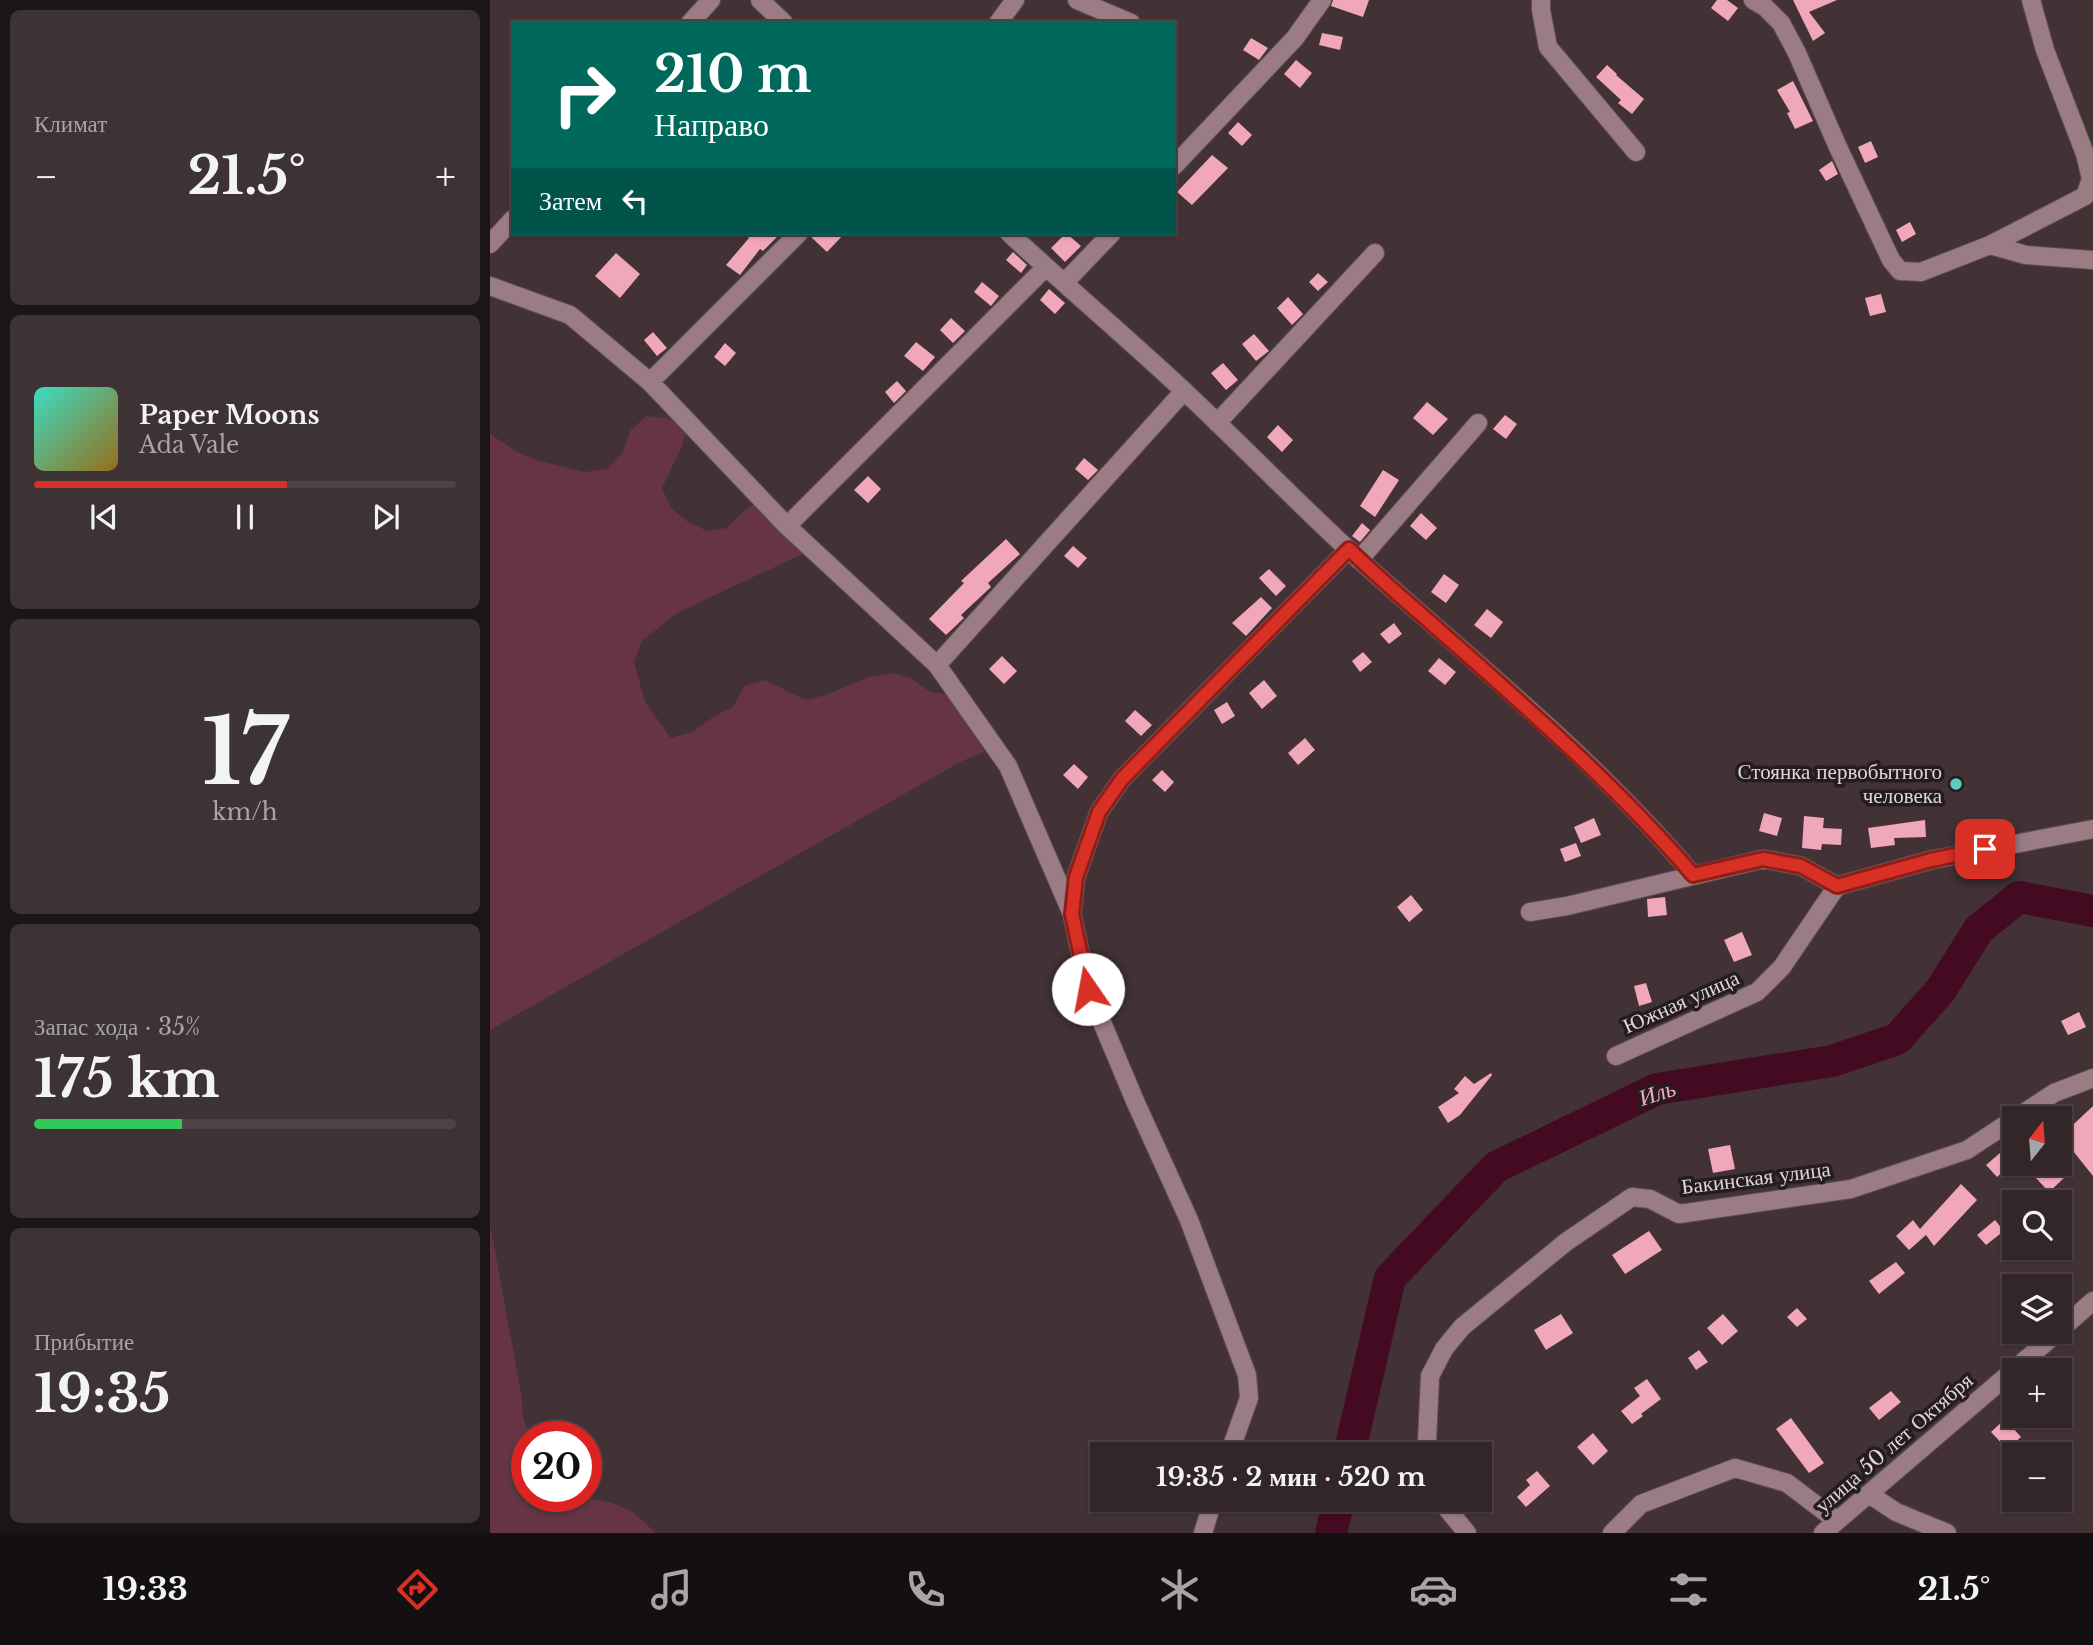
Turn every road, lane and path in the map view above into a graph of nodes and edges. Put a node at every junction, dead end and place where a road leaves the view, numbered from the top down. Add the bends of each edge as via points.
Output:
1 (711, 0) edge
2 (760, 0) edge
3 (1016, 0) edge
4 (1077, 0) edge
5 (1322, 0) edge
6 (1541, 0) edge
7 (1753, 0) edge
8 (2031, 0) edge
9 (692, 21) edge
10 (782, 21) edge
11 (1000, 21) edge
12 (1126, 21) edge
13 (1636, 152) dead end
14 (1176, 164) edge
15 (511, 221) edge
16 (797, 235) edge
17 (1011, 235) edge
18 (1110, 235) edge
19 (490, 244) edge
20 (1990, 245) junction
21 (1376, 253) dead end
22 (2093, 260) edge
23 (1046, 267) junction
24 (1065, 282) junction
25 (490, 286) edge
26 (650, 382) junction
27 (1184, 391) junction
28 (1217, 423) junction
29 (1478, 423) dead end
30 (787, 526) junction
31 (1354, 554) junction
32 (937, 665) junction
33 (2093, 829) edge
34 (1693, 875) junction
35 (1837, 886) junction
36 (1530, 912) dead end
37 (1072, 914) junction
38 (1616, 1056) dead end
39 (2093, 1078) edge
40 (2034, 1106) edge
41 (2002, 1127) edge
42 (2093, 1301) edge
43 (2072, 1320) edge
44 (2044, 1344) edge
45 (1233, 1442) edge
46 (1427, 1442) edge
47 (1869, 1494) junction
48 (1209, 1512) edge
49 (1450, 1512) edge
50 (1830, 1527) edge
51 (1203, 1533) edge
52 (1467, 1533) edge
53 (1612, 1533) edge
54 (1947, 1533) edge

1 - 9 street
2 - 10 street
3 - 11 street
4 - 12 street
5 - 14 street via 1296,38
6 - 13 street via 1548,47
7 - 20 street via 1787,33 1881,242 1900,271 1921,272
8 - 20 street via 2091,179 2085,196
15 - 19 street
16 - 26 street
17 - 23 street
18 - 24 street
20 - 22 street via 2026,255
21 - 28 street
23 - 24 street
23 - 30 street
24 - 27 street
25 - 26 street via 570,315
26 - 30 street
27 - 28 street
27 - 32 street
28 - 31 street
29 - 31 street
30 - 32 street
31 - 34 street via 1596,773
31 - 37 street via 1122,779 1099,812 1076,877
32 - 37 street via 1008,766
33 - 35 street via 1931,860
34 - 35 street via 1763,859 1801,866
34 - 36 street
35 - 38 street, Южная улица via 1782,967 1757,992
37 - 45 street via 1088,989 1189,1220 1247,1375 1249,1398
39 - 40 street, Бакинская улица
41 - 46 street, Бакинская улица via 1967,1150 1851,1189 1679,1214 1650,1199 1632,1197 1555,1251 1462,1327 1430,1376
42 - 43 street, улица 50 лет Октября
44 - 47 street, улица 50 лет Октября
47 - 50 street, улица 50 лет Октября
47 - 54 street via 1896,1512
48 - 51 street
49 - 52 street
50 - 53 street via 1787,1483 1735,1468 1641,1504

